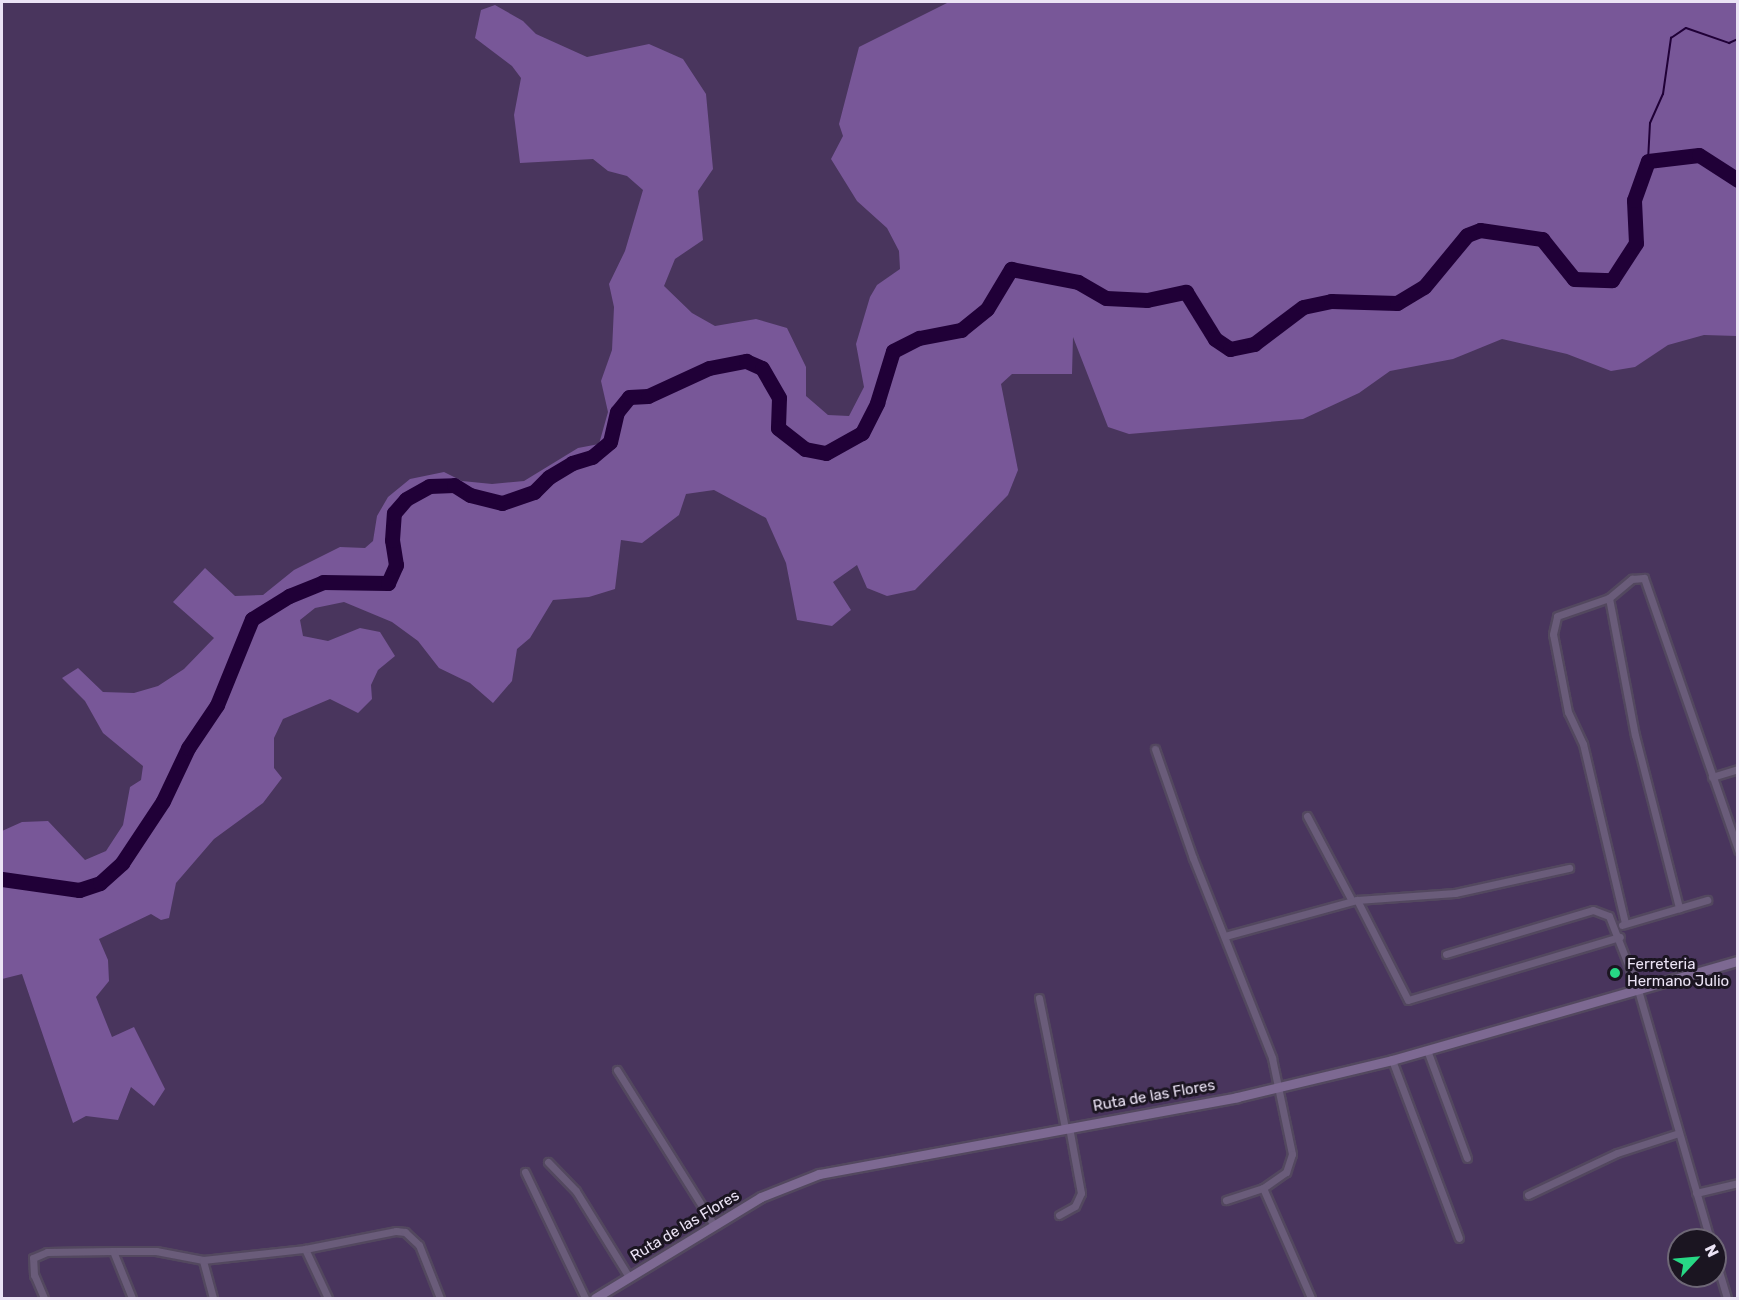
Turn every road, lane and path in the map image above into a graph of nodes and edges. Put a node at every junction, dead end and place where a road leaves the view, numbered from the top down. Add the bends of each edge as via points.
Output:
1 (1609, 598) junction
2 (1155, 749) dead end
3 (1737, 769) edge
4 (1712, 777) junction
5 (1307, 816) dead end
6 (1737, 850) edge
7 (1569, 868) dead end
8 (1707, 900) dead end
9 (1354, 901) junction
10 (1679, 908) junction
11 (1625, 923) junction
12 (1617, 928) junction
13 (1225, 936) junction
14 (1620, 937) junction
15 (1446, 954) dead end
16 (1737, 961) edge
17 (1638, 990) junction
18 (1039, 998) dead end
19 (1427, 1050) junction
20 (1392, 1060) junction
21 (617, 1070) dead end
22 (1277, 1087) junction
23 (1067, 1127) junction
24 (1679, 1133) junction
25 (1467, 1158) dead end
26 (548, 1162) dead end
27 (525, 1172) dead end
28 (1737, 1183) edge
29 (1263, 1188) junction
30 (1696, 1193) junction
31 (1528, 1195) dead end
32 (1226, 1200) dead end
33 (1059, 1215) dead end
34 (714, 1225) junction
35 (1706, 1228) edge
36 (1458, 1238) dead end
37 (305, 1249) junction
38 (113, 1251) junction
39 (203, 1260) junction
40 (629, 1277) junction
41 (44, 1299) edge
42 (132, 1299) edge
43 (213, 1299) edge
44 (328, 1299) edge
45 (440, 1299) edge
46 (585, 1299) edge
47 (595, 1299) edge
48 (1311, 1299) edge

1 - 4 street via 1638,577 1648,584
1 - 10 street via 1635,735
1 - 11 street via 1557,616 1553,634 1568,712 1583,744
2 - 13 street
3 - 4 street
4 - 6 street
5 - 9 street
7 - 9 street via 1465,891
8 - 10 street
9 - 13 street
9 - 14 street via 1408,1000
10 - 11 street
11 - 12 street
12 - 14 street
12 - 15 street via 1605,912 1593,910
13 - 22 street via 1272,1058
14 - 17 street
16 - 17 main road, Ruta de las Flores
17 - 19 main road, Ruta de las Flores
17 - 24 street
18 - 23 street
19 - 20 main road, Ruta de las Flores
19 - 25 street
20 - 22 main road, Ruta de las Flores
20 - 36 street
21 - 34 street
22 - 23 main road, Ruta de las Flores
22 - 29 street via 1292,1164
23 - 33 street via 1081,1193 1075,1206
23 - 34 main road, Ruta de las Flores via 819,1174 761,1197
24 - 30 street
24 - 31 street via 1617,1153
26 - 40 street via 576,1191
27 - 46 street
28 - 30 street
29 - 32 street
29 - 48 street
30 - 35 street
34 - 40 main road, Ruta de las Flores
37 - 39 street
37 - 44 street
37 - 45 street via 405,1232 419,1245
38 - 39 street via 156,1251
38 - 41 street via 47,1252 33,1258 34,1275
38 - 42 street
39 - 43 street
40 - 47 main road, Ruta de las Flores

